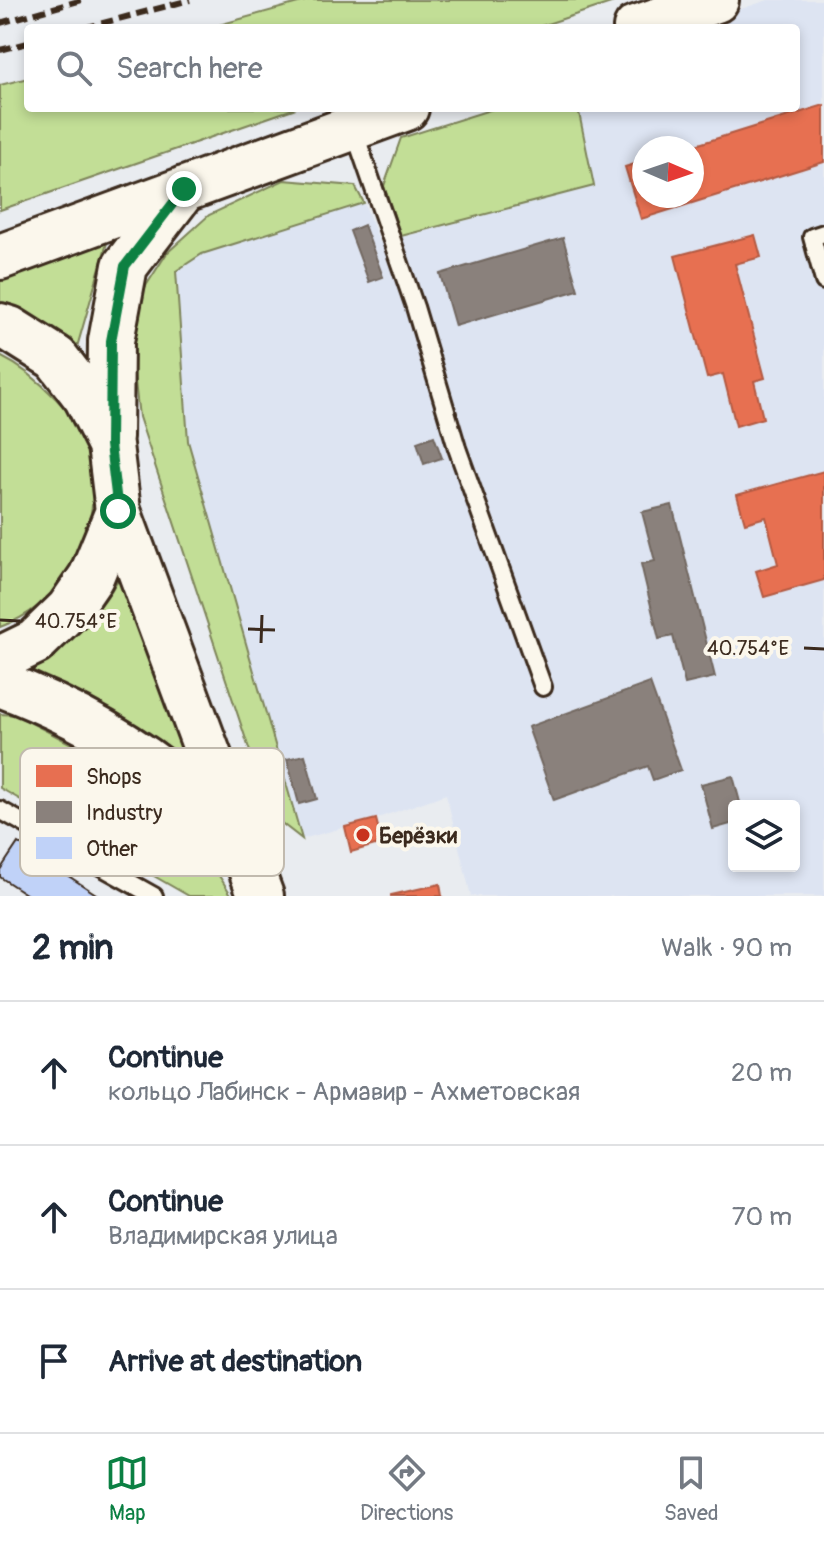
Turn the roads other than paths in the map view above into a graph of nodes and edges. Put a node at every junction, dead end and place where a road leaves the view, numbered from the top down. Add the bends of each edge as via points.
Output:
1 (716, 0) edge
2 (647, 24) edge
3 (394, 112) edge
4 (352, 126) junction
5 (184, 189) junction
6 (824, 233) edge
7 (0, 257) edge
8 (824, 281) edge
9 (0, 326) edge
10 (110, 445) junction
11 (118, 511) junction
12 (0, 659) edge
13 (0, 684) edge
14 (543, 687) dead end
15 (128, 748) edge
16 (206, 748) edge
17 (0, 810) edge
18 (20, 821) edge
19 (118, 876) edge
20 (154, 896) edge

1 - 2 main road
3 - 4 main road
4 - 5 main road
4 - 14 lane via 457,448
5 - 7 main road
5 - 10 main road via 125,266 111,341
6 - 8 lane via 812,237
9 - 10 main road via 56,358 86,397
10 - 11 main road
11 - 12 main road via 91,577 69,609 35,642
11 - 16 main road
13 - 15 main road via 52,704
17 - 18 lane
19 - 20 lane

